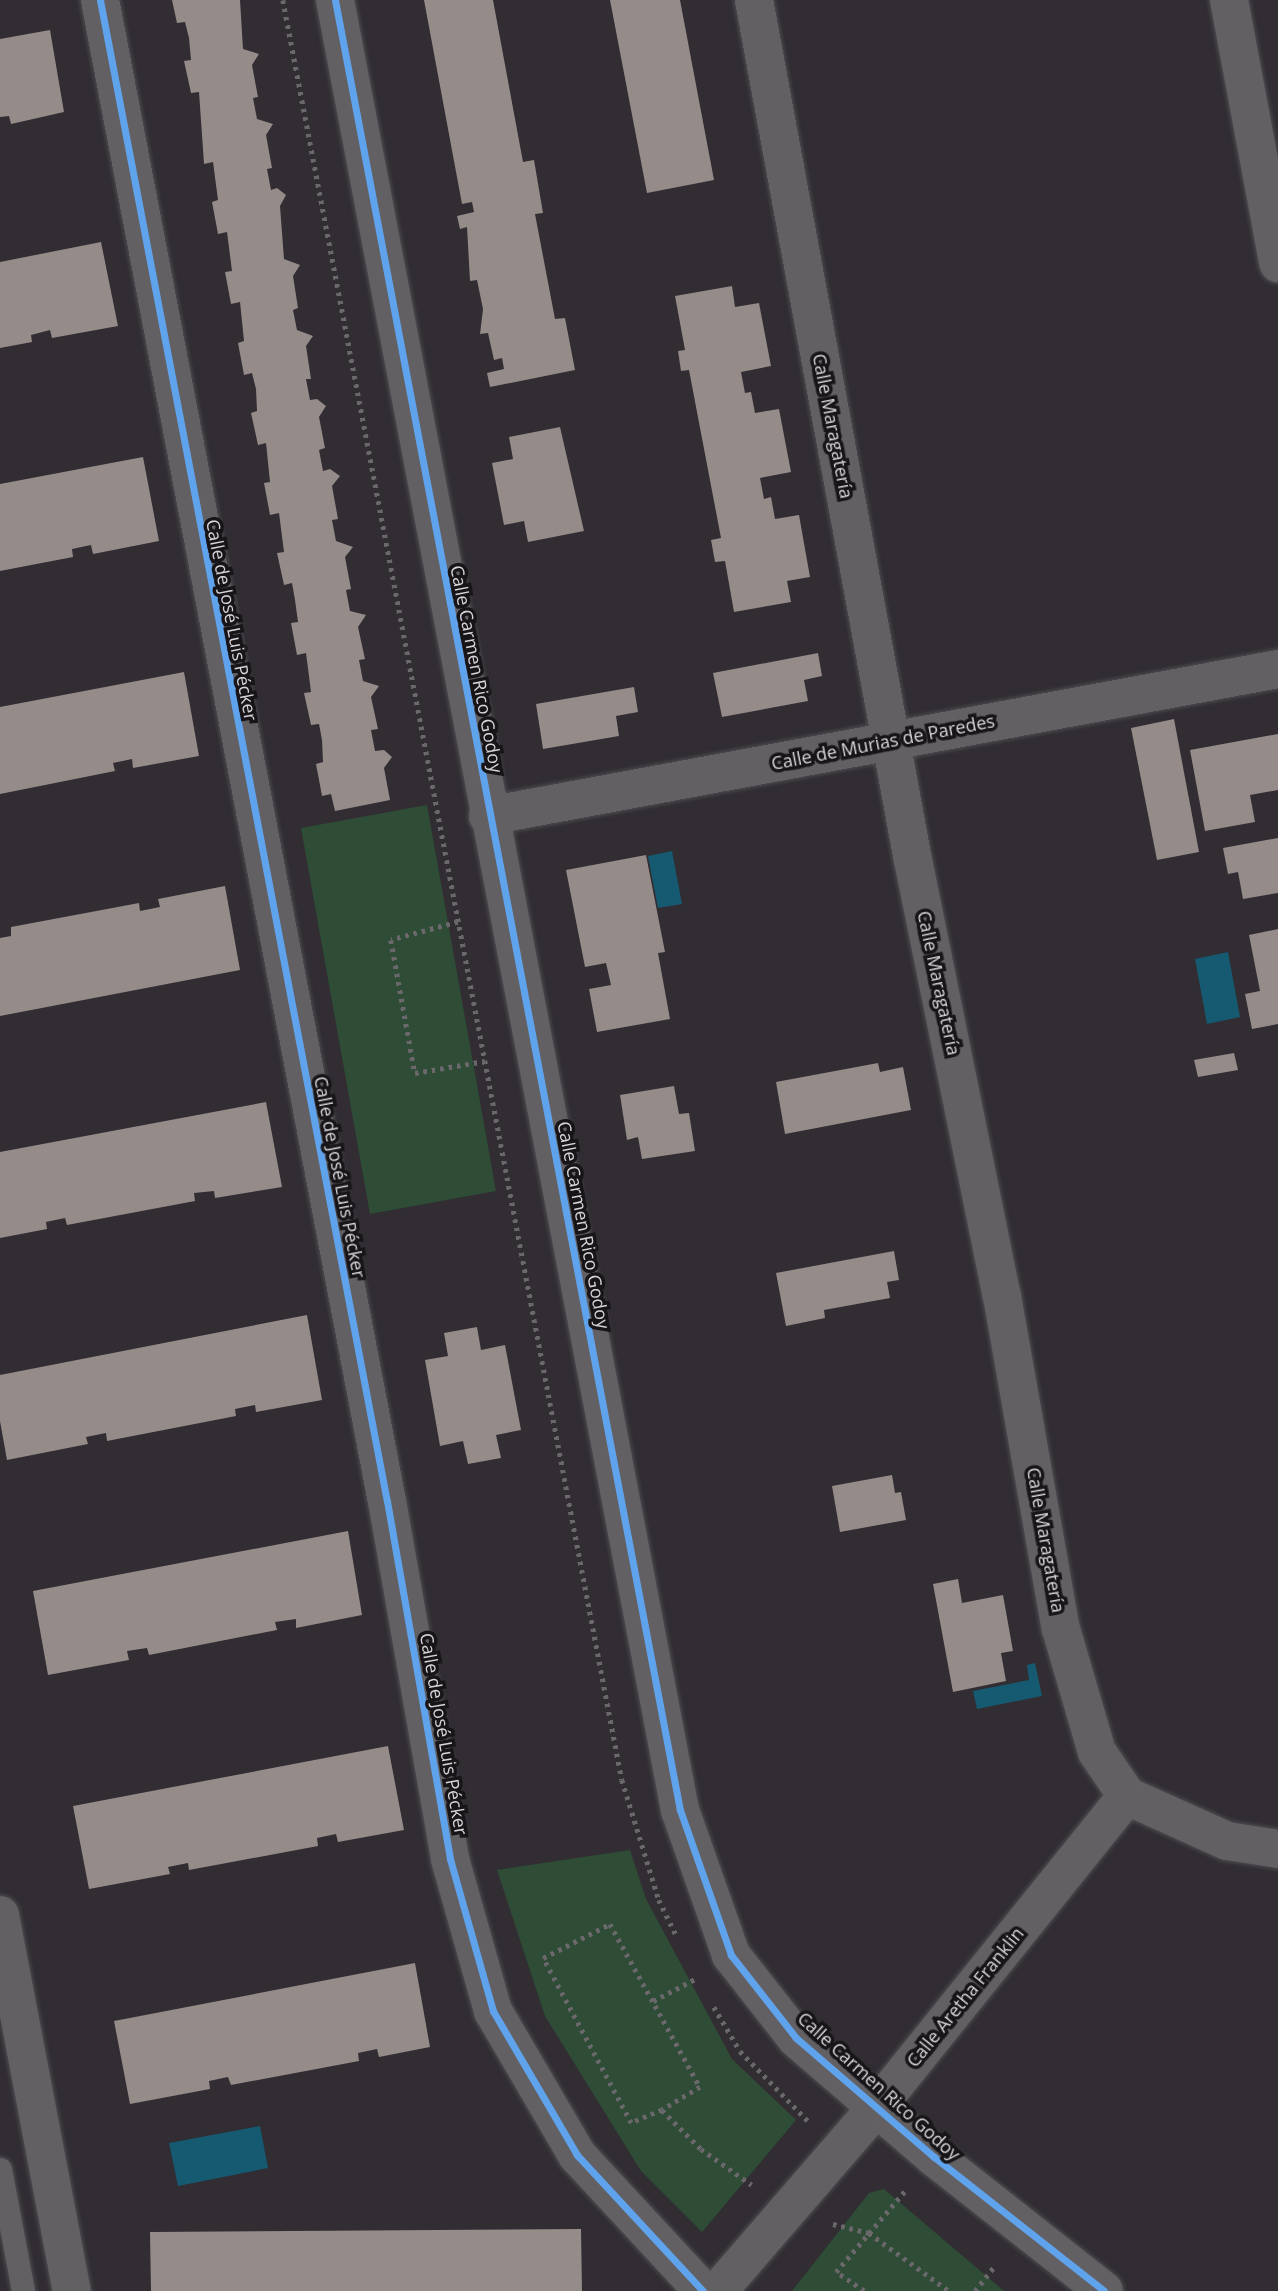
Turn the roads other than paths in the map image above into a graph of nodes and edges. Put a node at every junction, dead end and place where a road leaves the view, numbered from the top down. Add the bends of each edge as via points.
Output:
1 (100, 0) edge
2 (335, 0) edge
3 (754, 0) edge
4 (1229, 0) edge
5 (1278, 263) edge
6 (1278, 669) edge
7 (891, 740) junction
8 (488, 816) junction
9 (1127, 1796) junction
10 (1278, 1849) edge
11 (0, 1915) edge
12 (876, 2108) junction
13 (0, 2169) edge
14 (23, 2291) edge
15 (72, 2291) edge
16 (703, 2291) edge
17 (718, 2291) edge
18 (1104, 2291) edge

1 - 16 street, Calle de José Luis Pécker via 387,1501 450,1859 493,2011 570,2143
2 - 8 street, Calle Carmen Rico Godoy
3 - 7 street, Calle Maragatería
4 - 5 street
6 - 7 street, Calle de Murias de Paredes
7 - 8 street, Calle de Murias de Paredes
7 - 9 street, Calle Maragatería via 1002,1296 1062,1629 1097,1752
8 - 12 street, Calle Carmen Rico Godoy via 680,1810 731,1955 796,2038
9 - 10 street via 1227,1842
9 - 12 street, Calle Aretha Franklin
11 - 15 street
12 - 17 street, Calle Aretha Franklin
12 - 18 street, Calle Carmen Rico Godoy
13 - 14 lane

